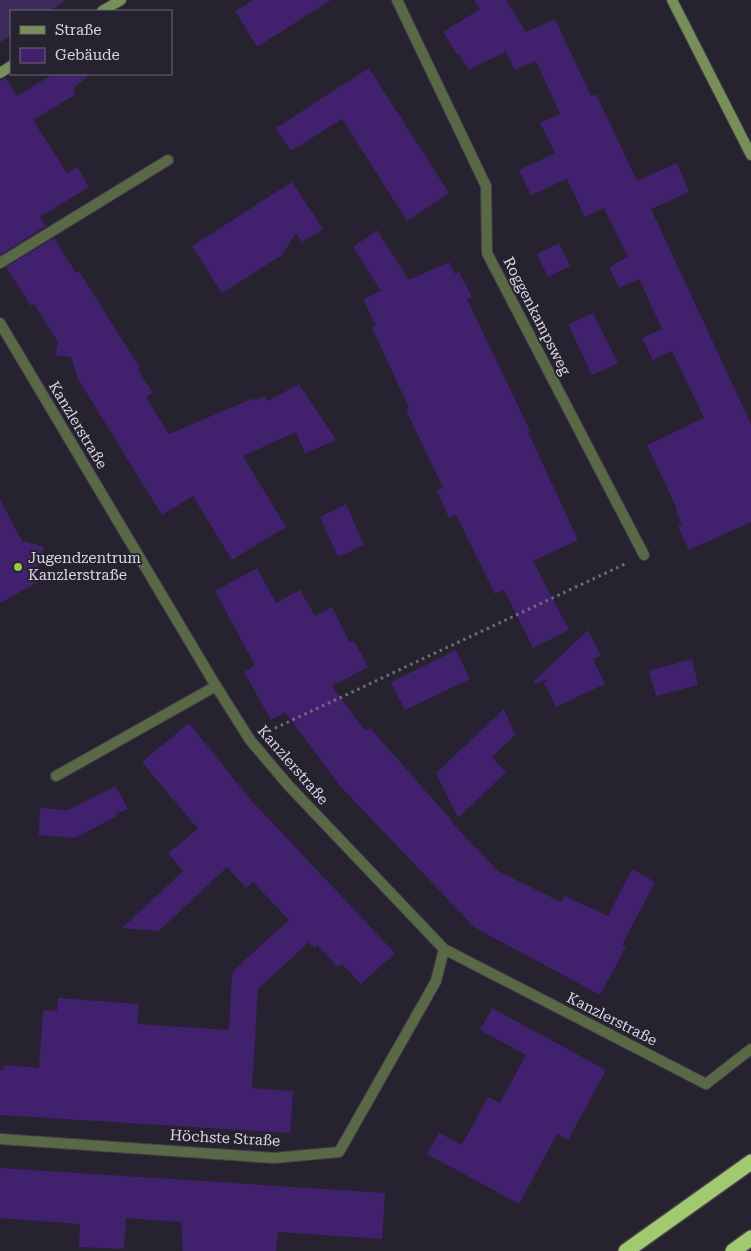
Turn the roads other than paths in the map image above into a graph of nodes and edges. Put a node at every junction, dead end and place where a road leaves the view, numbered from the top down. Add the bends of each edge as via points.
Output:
1 (121, 0) edge
2 (397, 0) edge
3 (672, 0) edge
4 (104, 10) edge
5 (751, 155) edge
6 (168, 160) dead end
7 (0, 263) edge
8 (0, 323) edge
9 (644, 555) road end
10 (216, 686) junction
11 (56, 776) dead end
12 (444, 949) junction
13 (751, 1049) edge
14 (0, 1139) edge
15 (751, 1162) edge
16 (751, 1238) edge
17 (626, 1251) edge
18 (733, 1251) edge

1 - 4 street
2 - 9 street, Roggenkampsweg via 486,186 487,252
3 - 5 street
6 - 7 street
8 - 10 street, Kanzlerstraße
10 - 11 street
10 - 12 street, Kanzlerstraße via 250,740 289,786
12 - 13 street, Kanzlerstraße via 706,1084
12 - 14 street, Höchste Straße via 436,981 339,1152 274,1158
15 - 17 highway
16 - 18 highway

